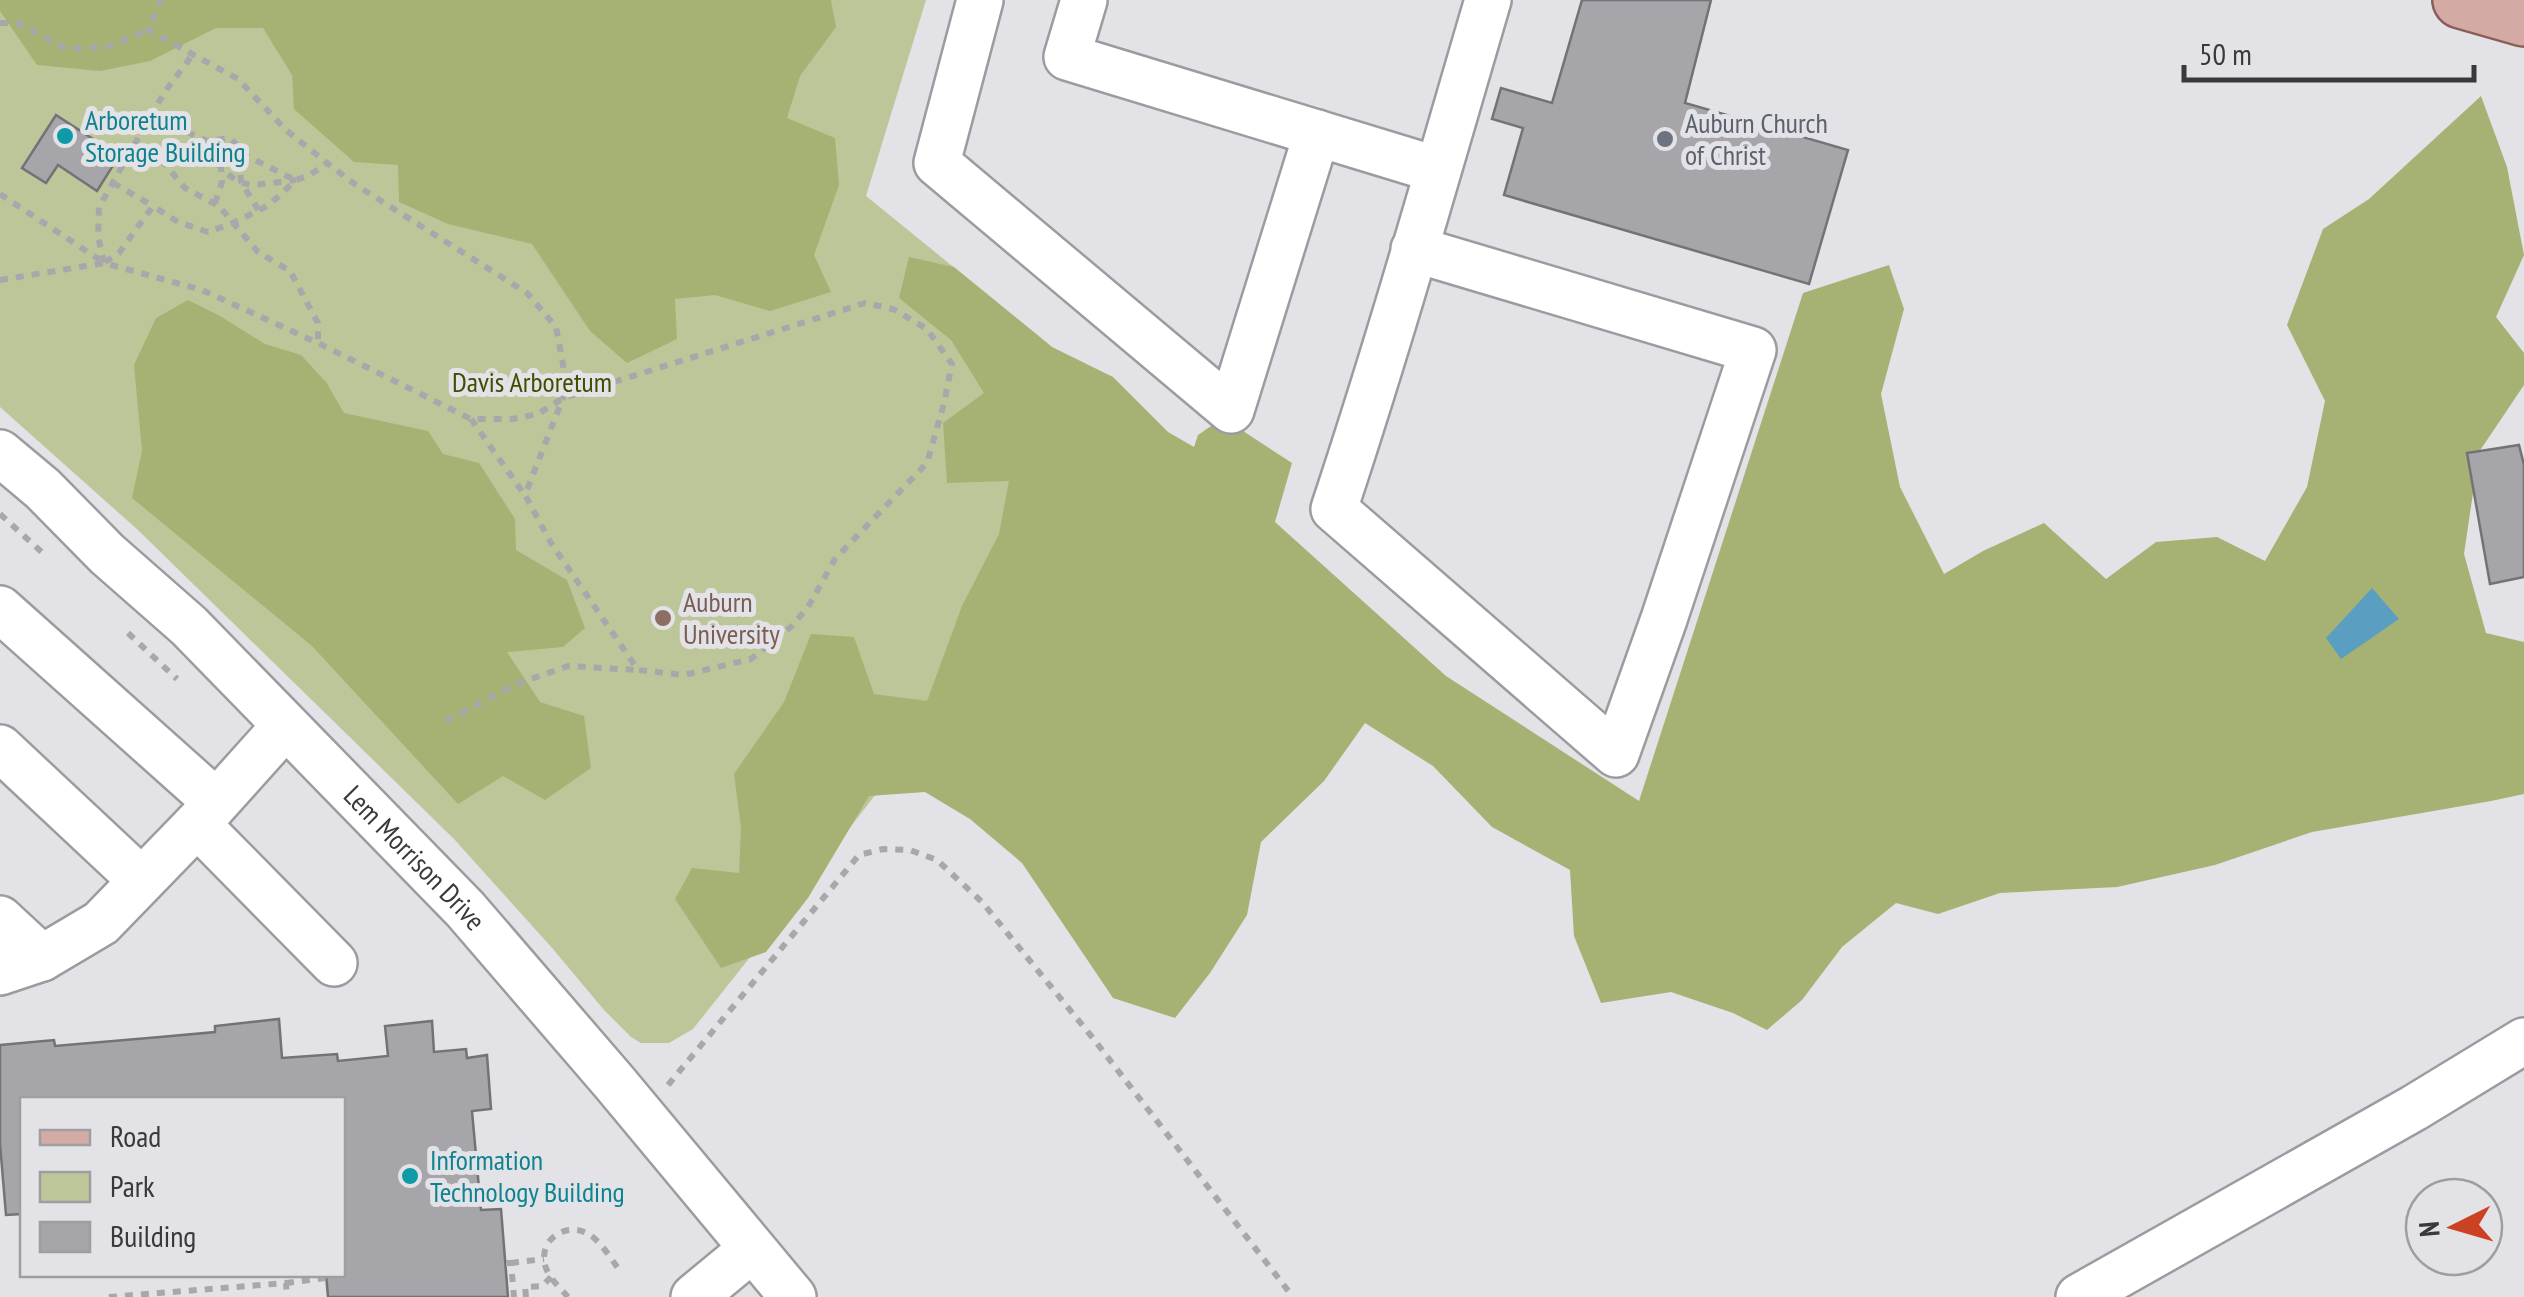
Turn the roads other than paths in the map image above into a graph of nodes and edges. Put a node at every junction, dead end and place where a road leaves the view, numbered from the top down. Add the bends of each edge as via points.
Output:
1 (980, 0) edge
2 (1084, 0) edge
3 (1488, 0) edge
4 (2461, 0) edge
5 (2524, 18) edge
6 (1317, 133) junction
7 (1438, 170) junction
8 (1414, 249) junction
9 (0, 453) edge
10 (0, 609) edge
11 (285, 726) junction
12 (0, 748) edge
13 (206, 813) junction
14 (141, 880) junction
15 (0, 919) edge
16 (334, 963) dead end
17 (21, 965) edge
18 (2524, 1041) edge
19 (752, 1249) junction
20 (694, 1297) edge
21 (794, 1297) edge
22 (2080, 1297) edge

1 - 6 street via 937,163 1231,410
2 - 6 street via 1067,57
3 - 7 street
4 - 5 main road
6 - 7 street
7 - 8 street
8 - 8 street via 1334,509 1616,754 1753,350
9 - 11 street, Lem Morrison Drive via 189,626
10 - 13 street
11 - 13 street
11 - 19 street, Lem Morrison Drive via 465,909
12 - 14 street
13 - 14 street
13 - 16 street
14 - 17 street via 100,923
15 - 17 street
18 - 22 street
19 - 20 street
19 - 21 street, Lem Morrison Drive

